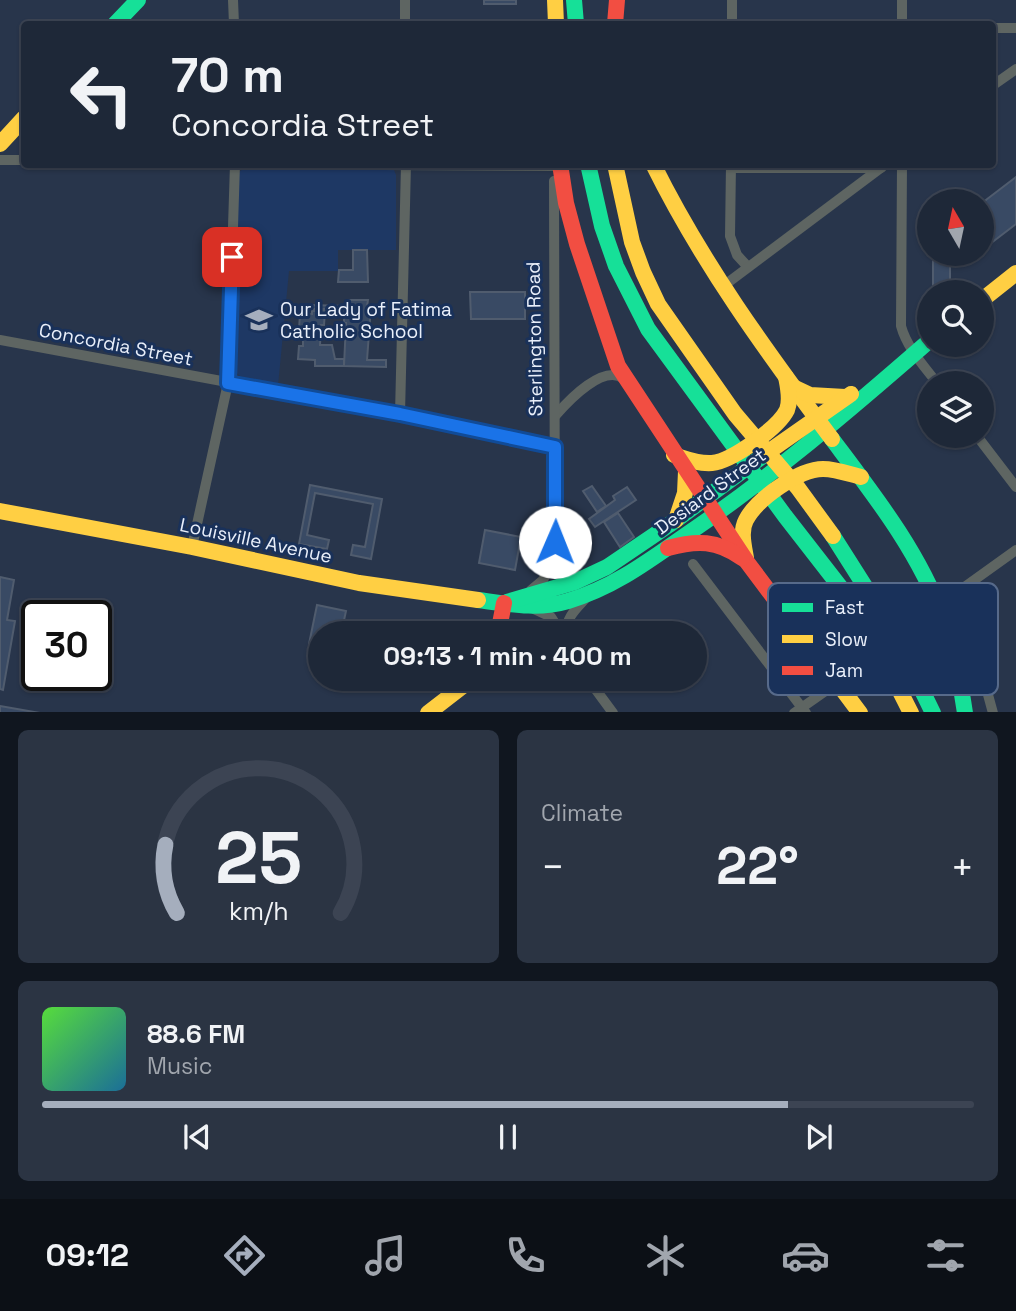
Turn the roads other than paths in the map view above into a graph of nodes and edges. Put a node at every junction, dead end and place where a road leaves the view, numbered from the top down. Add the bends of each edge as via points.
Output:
1 (138, 0) edge
2 (233, 0) edge
3 (405, 0) edge
4 (555, 0) edge
5 (574, 0) edge
6 (617, 0) edge
7 (626, 0) edge
8 (732, 0) edge
9 (902, 0) edge
10 (118, 21) edge
11 (234, 21) edge
12 (405, 21) edge
13 (556, 21) edge
14 (576, 21) edge
15 (615, 21) edge
16 (627, 21) edge
17 (732, 21) edge
18 (902, 21) edge
19 (996, 28) edge
20 (1016, 28) edge
21 (1016, 69) edge
22 (996, 83) edge
23 (21, 121) edge
24 (0, 144) edge
25 (0, 160) edge
26 (21, 160) edge
27 (236, 168) edge
28 (406, 168) edge
29 (556, 168) edge
30 (557, 168) edge
31 (589, 168) edge
32 (616, 168) edge
33 (655, 168) edge
34 (731, 168) edge
35 (880, 168) edge
36 (902, 168) edge
37 (748, 267) junction
38 (1016, 273) edge
39 (722, 286) junction
40 (994, 290) edge
41 (0, 340) edge
42 (917, 351) edge
43 (914, 353) junction
44 (613, 355) junction
45 (928, 371) edge
46 (604, 374) junction
47 (627, 382) junction
48 (790, 382) junction
49 (228, 383) junction
50 (845, 397) junction
51 (400, 414) junction
52 (556, 415) junction
53 (815, 417) junction
54 (827, 430) junction
55 (555, 447) junction
56 (986, 448) edge
57 (674, 455) junction
58 (686, 471) junction
59 (861, 477) junction
60 (1016, 487) edge
61 (707, 498) junction
62 (0, 511) edge
63 (717, 514) junction
64 (676, 520) junction
65 (191, 547) junction
66 (668, 548) junction
67 (1016, 550) edge
68 (555, 556) junction
69 (747, 562) junction
70 (692, 564) dead end
71 (593, 583) junction
72 (837, 583) edge
73 (865, 583) edge
74 (927, 583) edge
75 (972, 583) edge
76 (768, 590) edge
77 (524, 602) junction
78 (504, 603) junction
79 (501, 621) edge
80 (554, 621) edge
81 (568, 621) edge
82 (768, 667) edge
83 (456, 691) edge
84 (597, 691) edge
85 (789, 695) edge
86 (821, 695) edge
87 (847, 695) edge
88 (903, 695) edge
89 (925, 695) edge
90 (988, 695) edge
91 (800, 710) edge
92 (428, 712) edge
93 (613, 712) edge
94 (860, 712) edge
95 (911, 712) edge
96 (933, 712) edge
97 (993, 712) edge

1 - 10 main road
2 - 11 street
3 - 12 street
4 - 13 main road
5 - 14 main road
6 - 15 main road
7 - 16 main road
8 - 17 street
9 - 18 street
19 - 20 street
21 - 22 street
23 - 24 main road
25 - 26 street
27 - 49 street
28 - 51 street
29 - 52 street, Sterlington Road
30 - 44 main road
31 - 72 main road via 616,266 648,329
32 - 73 main road via 635,250 649,289 668,321
33 - 39 main road
34 - 37 street via 730,236
35 - 37 street
36 - 43 street via 901,326
37 - 39 street
38 - 40 main road
39 - 48 main road
41 - 49 street, Concordia Street
42 - 43 main road, Desiard Street
43 - 45 street
43 - 50 main road, Desiard Street
43 - 54 main road, Desiard Street
44 - 46 street
44 - 47 main road
46 - 47 street
46 - 52 street
47 - 57 main road
48 - 50 main road via 810,395
48 - 53 main road
48 - 57 main road via 787,410 746,446 717,462
49 - 51 street, Concordia Street
49 - 65 street
50 - 53 main road, Desiard Street
51 - 55 street, Concordia Street
52 - 55 street, Sterlington Road
53 - 54 main road
53 - 61 main road, Desiard Street
54 - 59 main road
54 - 63 main road, Desiard Street
55 - 68 street, Sterlington Road
56 - 60 street
57 - 58 main road
58 - 61 main road
58 - 64 main road
59 - 69 main road via 820,469 804,472 778,488 745,521
59 - 74 main road
61 - 63 main road
61 - 64 main road, Desiard Street
62 - 65 main road, Louisville Avenue
63 - 66 main road, Desiard Street
63 - 69 main road
64 - 71 main road, Desiard Street
65 - 78 main road, Louisville Avenue via 342,580
66 - 69 main road via 697,540 711,542
66 - 71 main road, Desiard Street via 616,583
67 - 75 street
68 - 71 street via 566,573
68 - 77 street
69 - 76 main road
70 - 82 street
71 - 77 main road, Desiard Street via 566,602
71 - 81 street
77 - 78 main road, Desiard Street
77 - 80 street
78 - 79 main road
83 - 92 main road
84 - 93 street
85 - 91 street
86 - 91 street
87 - 94 main road
88 - 95 main road
89 - 96 main road
90 - 97 street

